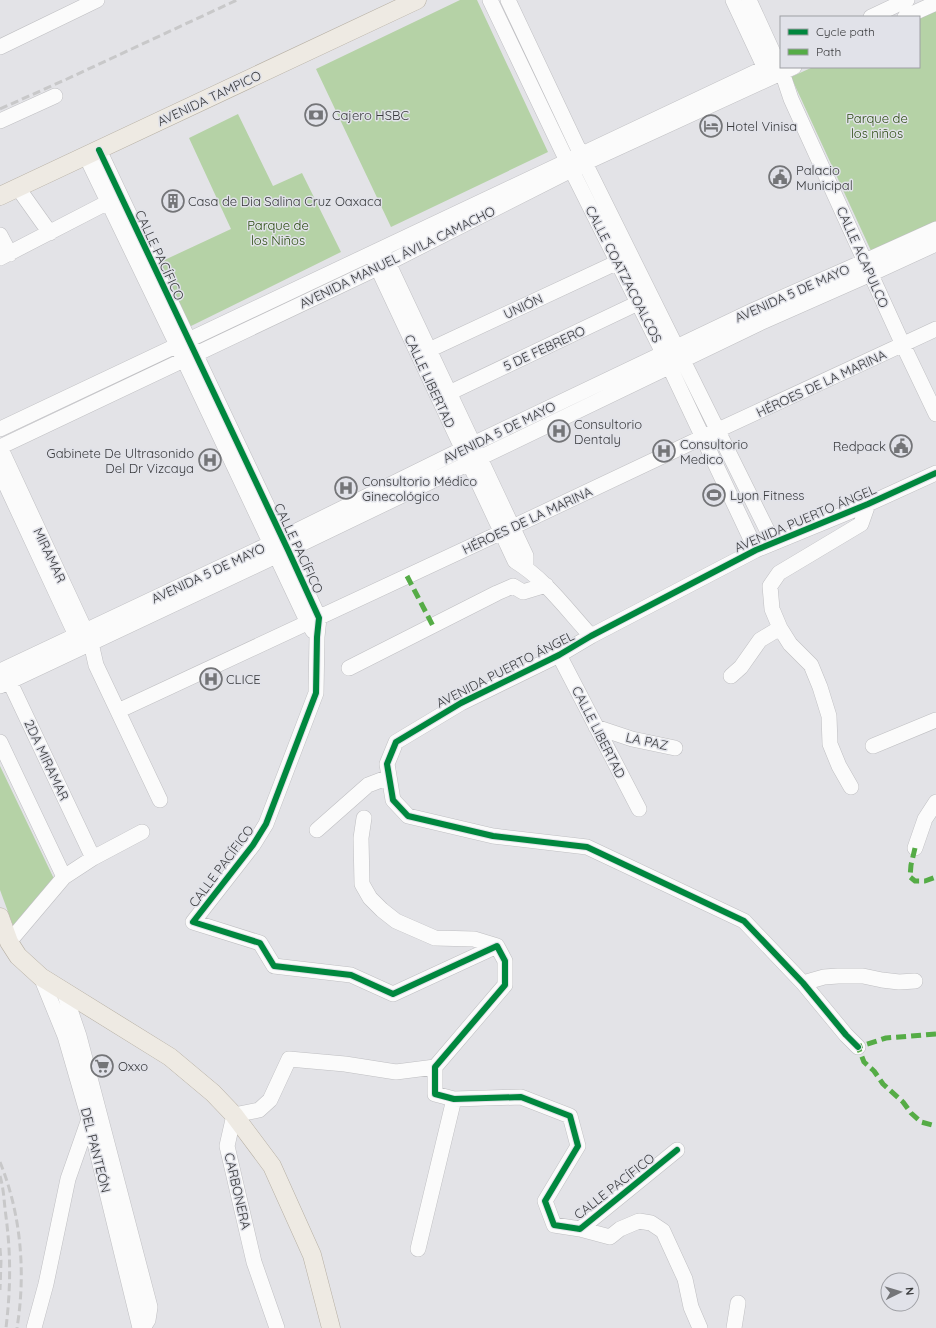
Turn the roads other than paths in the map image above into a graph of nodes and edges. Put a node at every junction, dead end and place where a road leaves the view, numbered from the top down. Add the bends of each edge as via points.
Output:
1 (97, 0) edge
2 (417, 0) edge
3 (490, 0) edge
4 (508, 0) edge
5 (733, 0) edge
6 (749, 0) edge
7 (907, 0) edge
8 (936, 3) edge
9 (873, 16) edge
10 (906, 16) edge
11 (0, 47) edge
12 (778, 68) edge
13 (55, 96) dead end
14 (0, 121) edge
15 (92, 153) junction
16 (583, 159) junction
17 (569, 166) junction
18 (18, 188) junction
19 (0, 196) edge
20 (114, 199) junction
21 (936, 229) edge
22 (50, 233) junction
23 (0, 235) edge
24 (936, 244) edge
25 (376, 251) junction
26 (5, 256) edge
27 (618, 262) junction
28 (383, 265) junction
29 (868, 268) junction
30 (638, 303) junction
31 (754, 310) junction
32 (760, 323) junction
33 (936, 329) edge
34 (183, 343) junction
35 (903, 345) junction
36 (429, 350) junction
37 (670, 350) junction
38 (190, 357) junction
39 (677, 364) junction
40 (449, 393) junction
41 (936, 414) edge
42 (0, 430) edge
43 (716, 430) junction
44 (703, 437) junction
45 (0, 447) edge
46 (468, 447) junction
47 (474, 461) junction
48 (0, 472) edge
49 (936, 473) edge
50 (868, 504) junction
51 (507, 530) junction
52 (773, 542) junction
53 (279, 547) junction
54 (756, 550) junction
55 (546, 585) junction
56 (313, 620) junction
57 (780, 628) junction
58 (591, 636) junction
59 (84, 639) junction
60 (559, 655) junction
61 (349, 668) dead end
62 (3, 674) edge
63 (731, 676) dead end
64 (118, 711) junction
65 (936, 720) edge
66 (596, 727) junction
67 (0, 742) edge
68 (873, 746) dead end
69 (674, 748) dead end
70 (389, 777) junction
71 (851, 787) dead end
72 (160, 800) dead end
73 (936, 802) edge
74 (639, 809) dead end
75 (364, 818) dead end
76 (317, 830) dead end
77 (142, 832) dead end
78 (915, 848) dead end
79 (93, 858) junction
80 (64, 877) junction
81 (0, 917) edge
82 (9, 942) junction
83 (497, 946) junction
84 (41, 977) junction
85 (915, 981) dead end
86 (803, 983) junction
87 (64, 992) junction
88 (858, 1046) dead end
89 (435, 1067) junction
90 (454, 1099) junction
91 (234, 1115) junction
92 (89, 1119) junction
93 (677, 1150) dead end
94 (580, 1229) junction
95 (418, 1249) dead end
96 (738, 1303) dead end
97 (34, 1328) edge
98 (140, 1328) edge
99 (143, 1328) edge
100 (277, 1328) edge
101 (331, 1328) edge
102 (700, 1328) edge
103 (734, 1328) edge

1 - 11 street
2 - 15 main road, AVENIDA TAMPICO
3 - 17 street, CALLE COATZACOALCOS
4 - 16 street, CALLE COATZACOALCOS
5 - 12 street, CALLE ACAPULCO
6 - 12 street, CALLE ACAPULCO
7 - 9 street
8 - 10 street
12 - 16 street, AVENIDA MANUEL ÁVILA CAMACHO
12 - 29 street, CALLE ACAPULCO
13 - 14 street
15 - 18 main road, AVENIDA TAMPICO
15 - 20 street, CALLE PACÍFICO
16 - 17 street, AVENIDA MANUEL ÁVILA CAMACHO
16 - 37 street, CALLE COATZACOALCOS
17 - 25 street, AVENIDA MANUEL ÁVILA CAMACHO
17 - 27 street, CALLE COATZACOALCOS
17 - 28 street, AVENIDA MANUEL ÁVILA CAMACHO
18 - 19 main road, AVENIDA TAMPICO
18 - 22 street
20 - 22 street
20 - 34 street, CALLE PACÍFICO
21 - 29 street, AVENIDA 5 DE MAYO
22 - 26 street
23 - 26 street
24 - 29 street, AVENIDA 5 DE MAYO
25 - 28 street, CALLE LIBERTAD
25 - 34 street, AVENIDA MANUEL ÁVILA CAMACHO
27 - 30 street, CALLE COATZACOALCOS
27 - 36 street, UNIÓN
28 - 36 street, CALLE LIBERTAD
28 - 38 street, AVENIDA MANUEL ÁVILA CAMACHO
28 - 46 street, CALLE LIBERTAD
29 - 31 street, AVENIDA 5 DE MAYO
29 - 32 street, AVENIDA 5 DE MAYO
29 - 35 street, CALLE ACAPULCO
30 - 37 street, CALLE COATZACOALCOS
30 - 40 street, 5 DE FEBRERO
31 - 32 street
31 - 37 street, AVENIDA 5 DE MAYO
32 - 39 street, AVENIDA 5 DE MAYO
33 - 35 street, HÉROES DE LA MARINA
34 - 38 street, CALLE PACÍFICO
34 - 42 street, AVENIDA MANUEL ÁVILA CAMACHO
35 - 41 street, CALLE ACAPULCO
35 - 43 street, HÉROES DE LA MARINA
36 - 40 street, CALLE LIBERTAD
37 - 39 street, CALLE COATZACOALCOS
37 - 46 street, AVENIDA 5 DE MAYO
38 - 45 street, AVENIDA MANUEL ÁVILA CAMACHO
38 - 53 street, CALLE PACÍFICO
39 - 43 street, CALLE COATZACOALCOS
39 - 44 street, CALLE COATZACOALCOS
39 - 47 street, AVENIDA 5 DE MAYO
40 - 46 street, CALLE LIBERTAD
43 - 44 street, HÉROES DE LA MARINA
43 - 52 street, CALLE COATZACOALCOS
44 - 51 street, HÉROES DE LA MARINA
44 - 54 street, CALLE COATZACOALCOS
45 - 59 street, MIRAMAR
46 - 47 street, CALLE LIBERTAD
46 - 53 street, AVENIDA 5 DE MAYO
47 - 51 street, CALLE LIBERTAD
47 - 53 street, AVENIDA 5 DE MAYO
48 - 59 street, MIRAMAR
49 - 50 street, AVENIDA PUERTO ÁNGEL
50 - 52 street, AVENIDA PUERTO ÁNGEL
50 - 57 street via 861,524 780,573 770,586 772,609
51 - 55 street, CALLE LIBERTAD via 515,562
51 - 56 street, HÉROES DE LA MARINA
52 - 54 street, AVENIDA PUERTO ÁNGEL
53 - 56 street, CALLE PACÍFICO
53 - 59 street, AVENIDA 5 DE MAYO
54 - 58 street, AVENIDA PUERTO ÁNGEL
55 - 58 street, CALLE LIBERTAD
55 - 61 street via 523,592 513,586
56 - 64 street, HÉROES DE LA MARINA
56 - 83 street, CALLE PACÍFICO via 317,637 316,693 266,824 253,845 193,922 260,944 274,966 351,975 393,994
57 - 63 street via 760,640 741,667
57 - 71 street via 790,644 811,665 829,716 830,744
58 - 60 street, AVENIDA PUERTO ÁNGEL
59 - 62 street, AVENIDA 5 DE MAYO
59 - 64 street, MIRAMAR
60 - 66 street, CALLE LIBERTAD
60 - 70 street, AVENIDA PUERTO ÁNGEL via 461,703 396,742 387,764
62 - 79 street, 2DA MIRAMAR
64 - 72 street, MIRAMAR
65 - 68 street
66 - 69 street, LA PAZ via 632,740
66 - 74 street, CALLE LIBERTAD
67 - 80 street
70 - 76 street via 368,785
70 - 86 street, AVENIDA PUERTO ÁNGEL via 393,800 408,816 493,836 587,847 744,921
73 - 78 street via 925,819
75 - 83 street via 361,838 362,884 370,898 382,910 396,921 435,938 474,939
77 - 79 street
79 - 80 street
80 - 82 street
81 - 82 main road
82 - 84 main road via 18,956
83 - 89 street via 505,961 505,985
84 - 87 main road
84 - 92 street, DEL PANTEÓN via 65,1036
85 - 86 street via 838,976
86 - 88 street, AVENIDA PUERTO ÁNGEL
87 - 91 main road via 170,1057 213,1093
87 - 99 street, DEL PANTEÓN via 79,1036 150,1307 148,1320
89 - 90 street, CALLE PACÍFICO via 435,1094
89 - 91 street via 396,1072 289,1059 270,1100 258,1110
90 - 94 street, CALLE PACÍFICO via 521,1097 570,1116 578,1146 545,1201 554,1225
90 - 95 street
91 - 100 street, CARBONERA via 227,1146 254,1262
91 - 101 main road via 272,1166 312,1255
92 - 97 street via 68,1179
92 - 98 street, DEL PANTEÓN
93 - 94 street, CALLE PACÍFICO
94 - 102 street via 610,1236 639,1221 651,1223 663,1232 685,1279 691,1307
96 - 103 street

